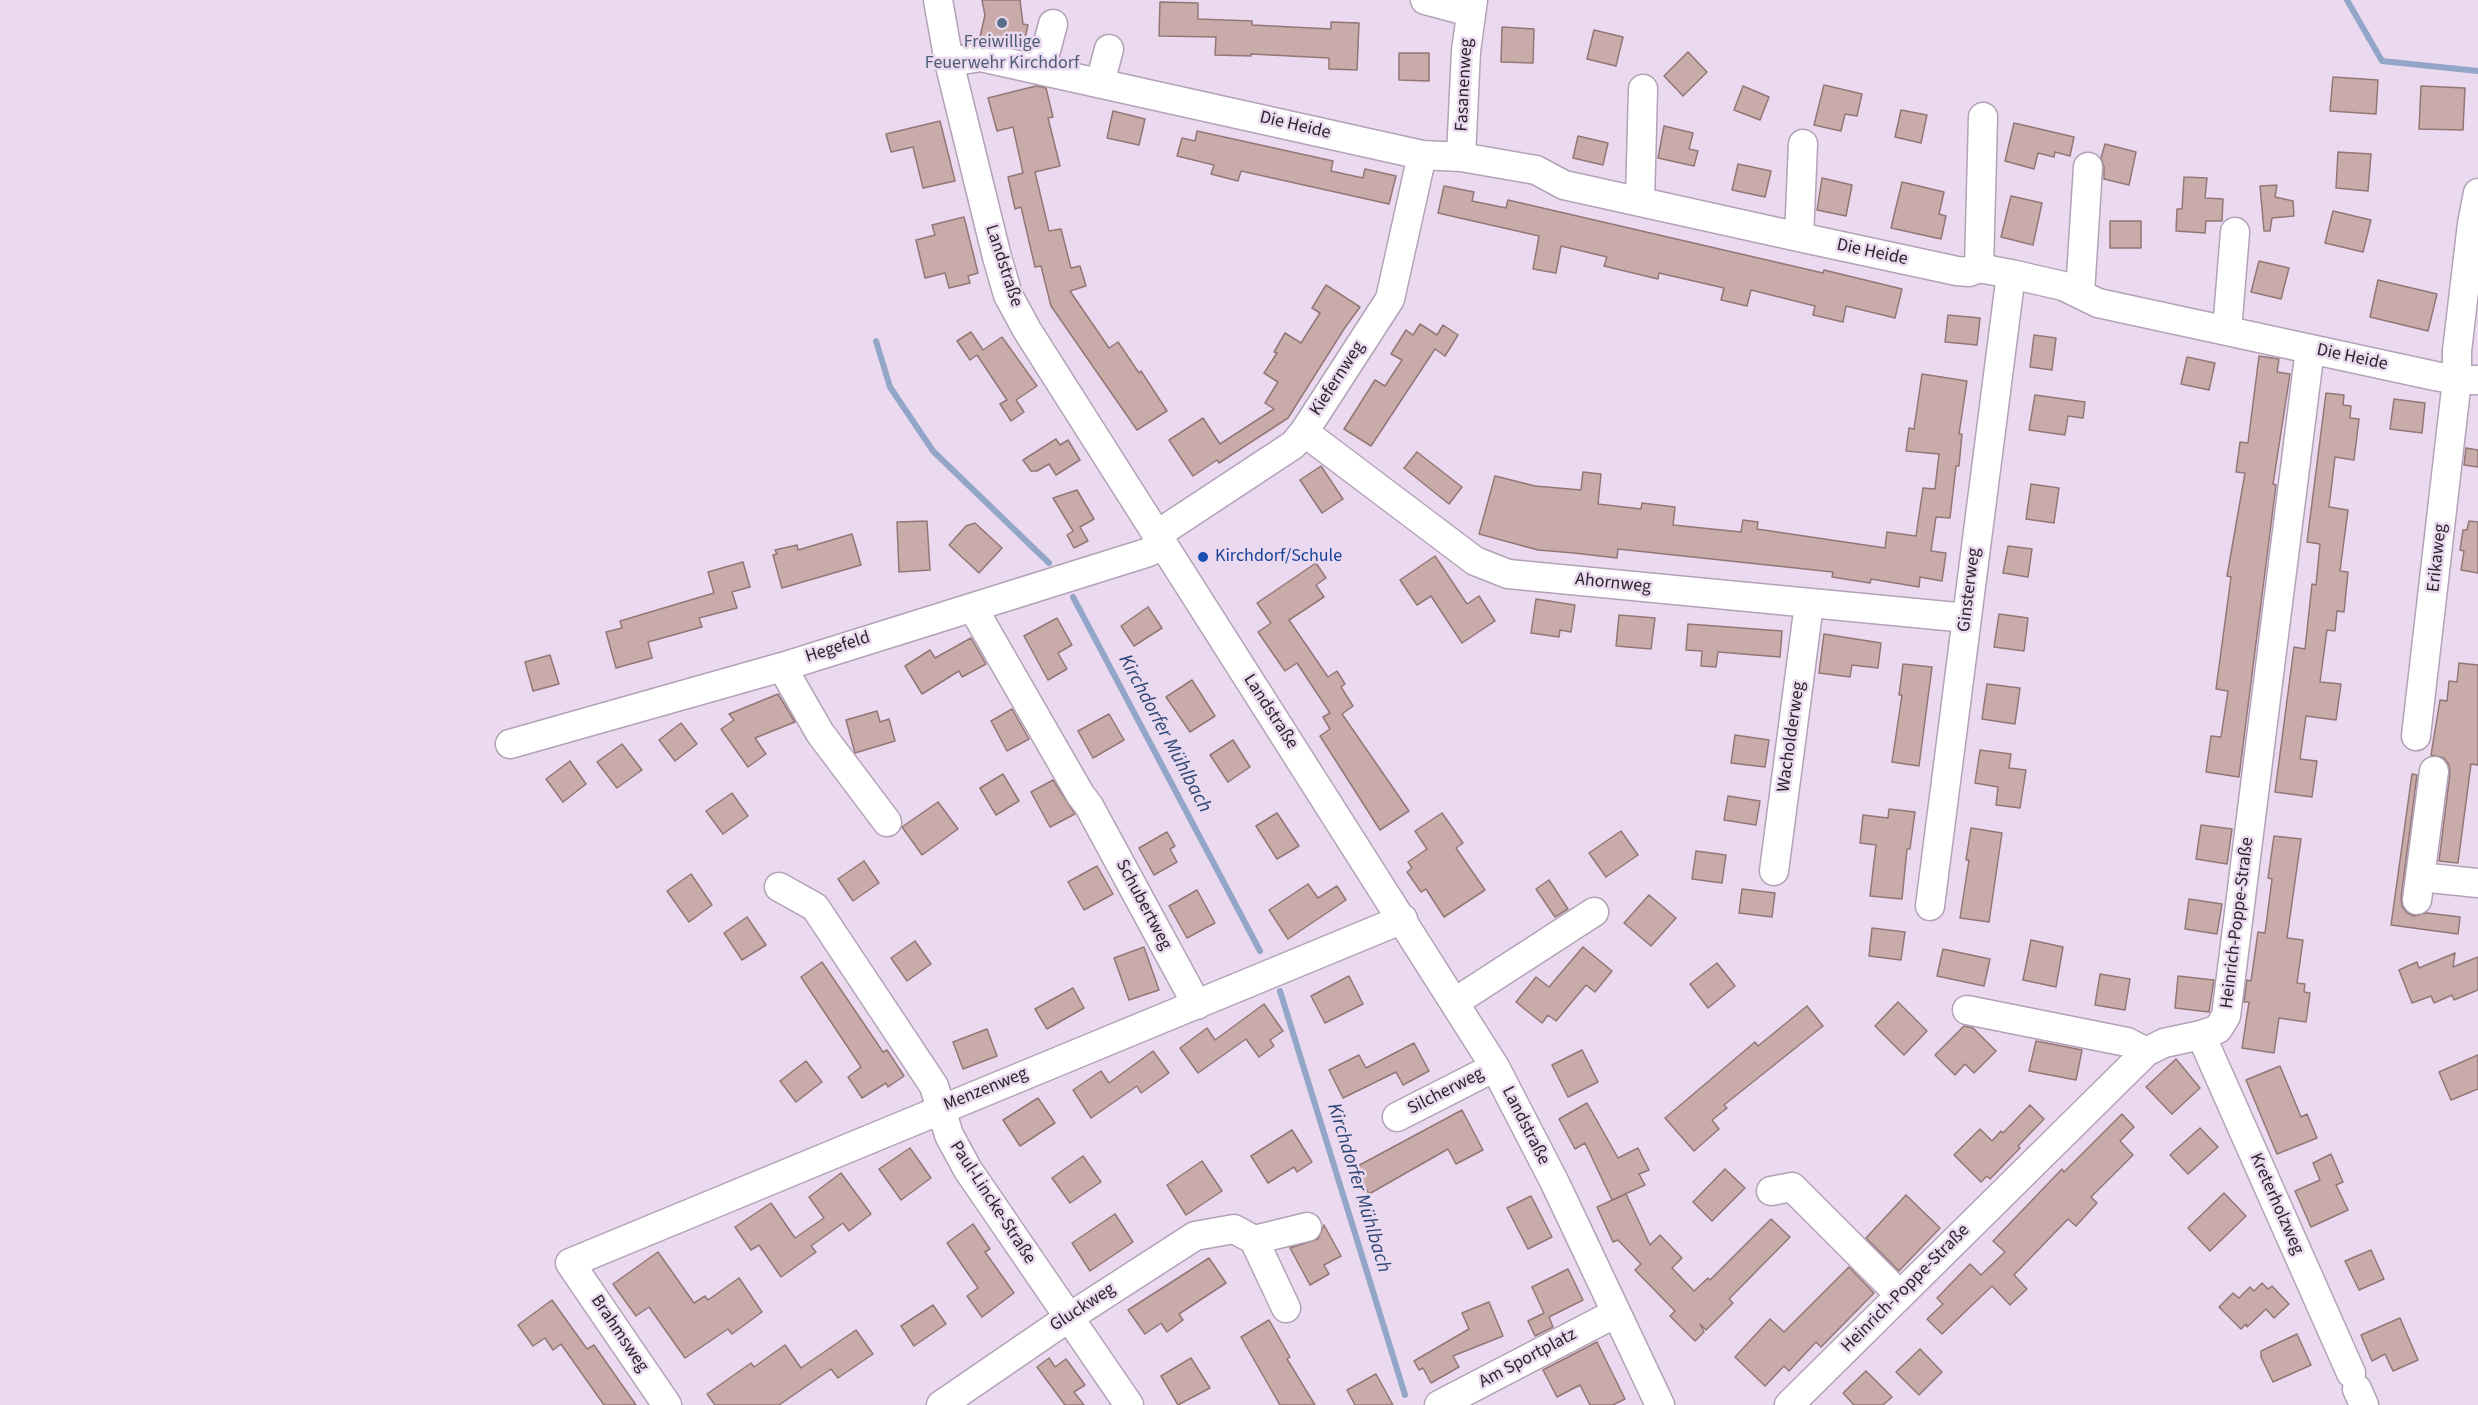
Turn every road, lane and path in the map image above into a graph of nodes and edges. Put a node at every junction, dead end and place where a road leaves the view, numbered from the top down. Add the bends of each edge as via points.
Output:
1 (938, 0) edge
2 (1425, 0) edge
3 (1472, 6) edge
4 (1053, 24) dead end
5 (1109, 49) dead end
6 (949, 62) junction
7 (1041, 69) junction
8 (1100, 83) junction
9 (1643, 89) dead end
10 (1983, 117) dead end
11 (1803, 144) dead end
12 (1422, 155) junction
13 (1461, 157) junction
14 (2088, 167) dead end
15 (2478, 193) edge
16 (1640, 201) junction
17 (2235, 232) dead end
18 (1799, 237) junction
19 (1979, 268) junction
20 (2011, 274) junction
21 (2080, 293) junction
22 (2227, 331) junction
23 (2310, 349) junction
24 (2468, 380) edge
25 (1304, 432) junction
26 (1161, 539) junction
27 (1809, 604) junction
28 (973, 608) junction
29 (1967, 618) junction
30 (782, 667) junction
31 (2416, 736) dead end
32 (510, 744) dead end
33 (2434, 771) dead end
34 (887, 822) dead end
35 (1774, 871) dead end
36 (2478, 883) edge
37 (779, 887) dead end
38 (1930, 906) dead end
39 (1594, 912) dead end
40 (1403, 920) junction
41 (1455, 1002) junction
42 (1197, 1005) junction
43 (1967, 1010) dead end
44 (2201, 1035) junction
45 (2146, 1052) junction
46 (1495, 1067) junction
47 (941, 1108) junction
48 (1397, 1117) dead end
49 (1771, 1191) dead end
50 (1307, 1227) dead end
51 (1244, 1235) junction
52 (570, 1263) joint
53 (1900, 1295) junction
54 (1286, 1308) dead end
55 (1616, 1313) junction
56 (1068, 1318) junction
57 (2358, 1389) edge
58 (667, 1405) edge
59 (941, 1405) edge
60 (1129, 1405) edge
61 (1439, 1405) edge
62 (1659, 1405) edge
63 (1789, 1405) edge

1 - 6 street, Landstraße
2 - 3 street, Fasanenweg
3 - 13 street, Fasanenweg
4 - 7 street
5 - 8 street
6 - 7 street, Die Heide via 981,57
6 - 26 street, Landstraße via 1008,295
7 - 8 street, Die Heide
8 - 12 street, Die Heide
9 - 16 street
10 - 19 street
11 - 18 street
12 - 13 street, Die Heide
12 - 25 street, Kiefernweg via 1390,299
13 - 16 street, Die Heide via 1536,170 1564,185
14 - 21 street
15 - 24 street, Erikaweg via 2457,351
16 - 18 street, Die Heide
17 - 22 street
18 - 19 street, Die Heide via 1957,271
19 - 20 street, Die Heide
20 - 21 street, Die Heide
20 - 29 street, Ginsterweg
21 - 22 street, Die Heide via 2098,303
22 - 23 street, Die Heide
23 - 24 street, Die Heide
23 - 44 street, Heinrich-Poppe-Straße via 2226,1016 2218,1029
24 - 31 street, Erikaweg
25 - 26 street, Kiefernweg via 1293,445
25 - 27 street, Ahornweg via 1475,561 1508,574
26 - 28 street, Hegefeld via 1146,553
26 - 40 street, Landstraße
27 - 29 street, Ahornweg
27 - 35 street, Wacholderweg
28 - 30 street, Hegefeld
28 - 42 street, Schubertweg via 1089,806
29 - 38 street, Ginsterweg
30 - 32 street, Hegefeld
30 - 34 street via 820,733
33 - 36 street via 2419,889
37 - 47 street, Paul-Lincke-Straße via 815,907 934,1086
39 - 41 street
40 - 41 street, Landstraße
40 - 42 street, Menzenweg
41 - 46 street, Landstraße
42 - 47 street, Menzenweg
43 - 45 street via 2127,1042
44 - 45 street, Heinrich-Poppe-Straße via 2164,1043
44 - 57 street, Kreterholzweg
45 - 53 street, Heinrich-Poppe-Straße
46 - 48 street, Silcherweg
46 - 55 street, Landstraße
47 - 52 street, Menzenweg
47 - 56 street, Paul-Lincke-Straße via 949,1136 968,1170
49 - 53 street via 1792,1186
50 - 51 street, Gluckweg
51 - 54 street
51 - 56 street, Gluckweg via 1195,1236
52 - 58 street, Brahmsweg
53 - 63 street, Heinrich-Poppe-Straße
55 - 61 street, Am Sportplatz
55 - 62 street, Landstraße
56 - 59 street, Gluckweg
56 - 60 street, Paul-Lincke-Straße

